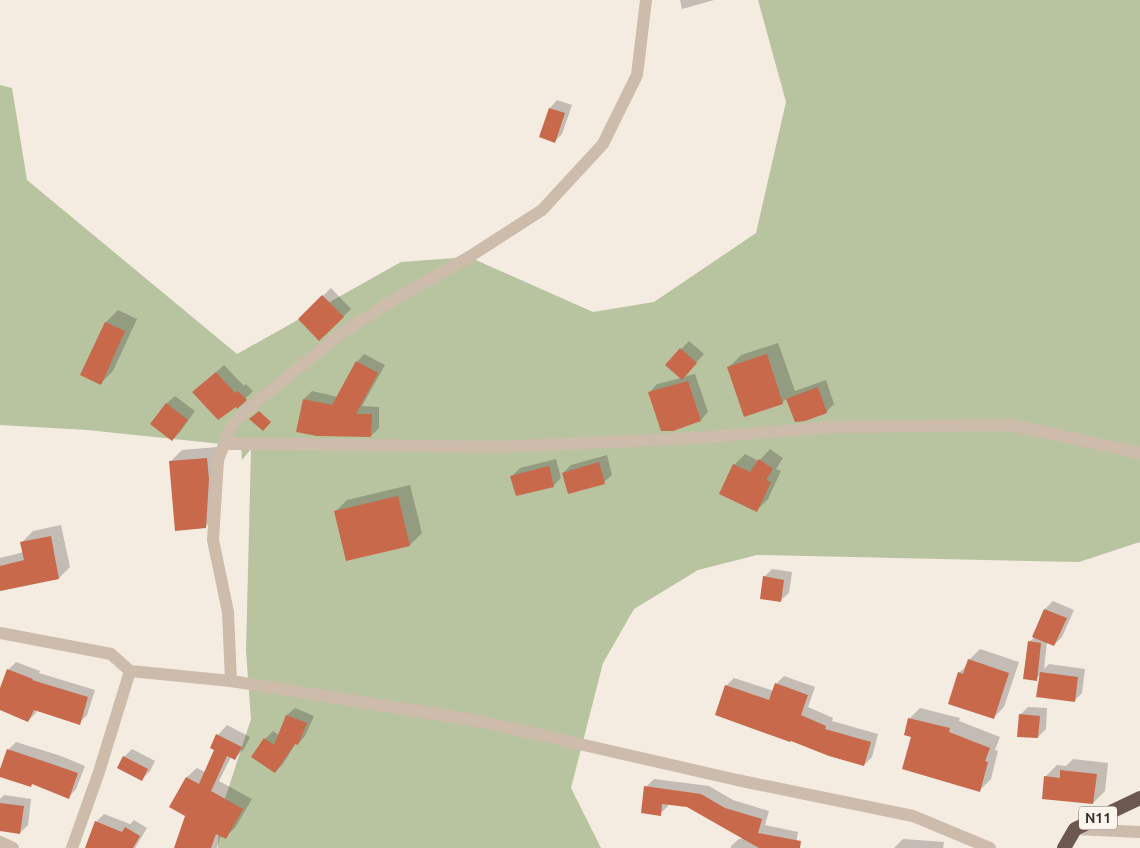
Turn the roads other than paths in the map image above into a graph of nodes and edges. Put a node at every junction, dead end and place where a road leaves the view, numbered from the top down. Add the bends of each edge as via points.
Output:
1 (646, 0) edge
2 (224, 444) junction
3 (1140, 453) edge
4 (0, 633) edge
5 (130, 671) junction
6 (231, 681) junction
7 (1140, 798) edge
8 (1075, 829) junction
9 (1140, 832) edge
10 (0, 842) edge
11 (13, 848) edge
12 (72, 848) edge
13 (990, 848) edge
14 (1064, 848) edge

1 - 2 street via 637,74 608,135 542,210 343,332 248,409 231,427
2 - 3 street via 496,447 696,438 832,427 1011,426
2 - 6 street via 218,460 213,540 228,612
4 - 5 street via 111,654
5 - 6 street
5 - 12 street
6 - 13 street via 479,721 912,816
7 - 8 highway, N11
8 - 9 street
8 - 14 highway, N11
10 - 11 street

